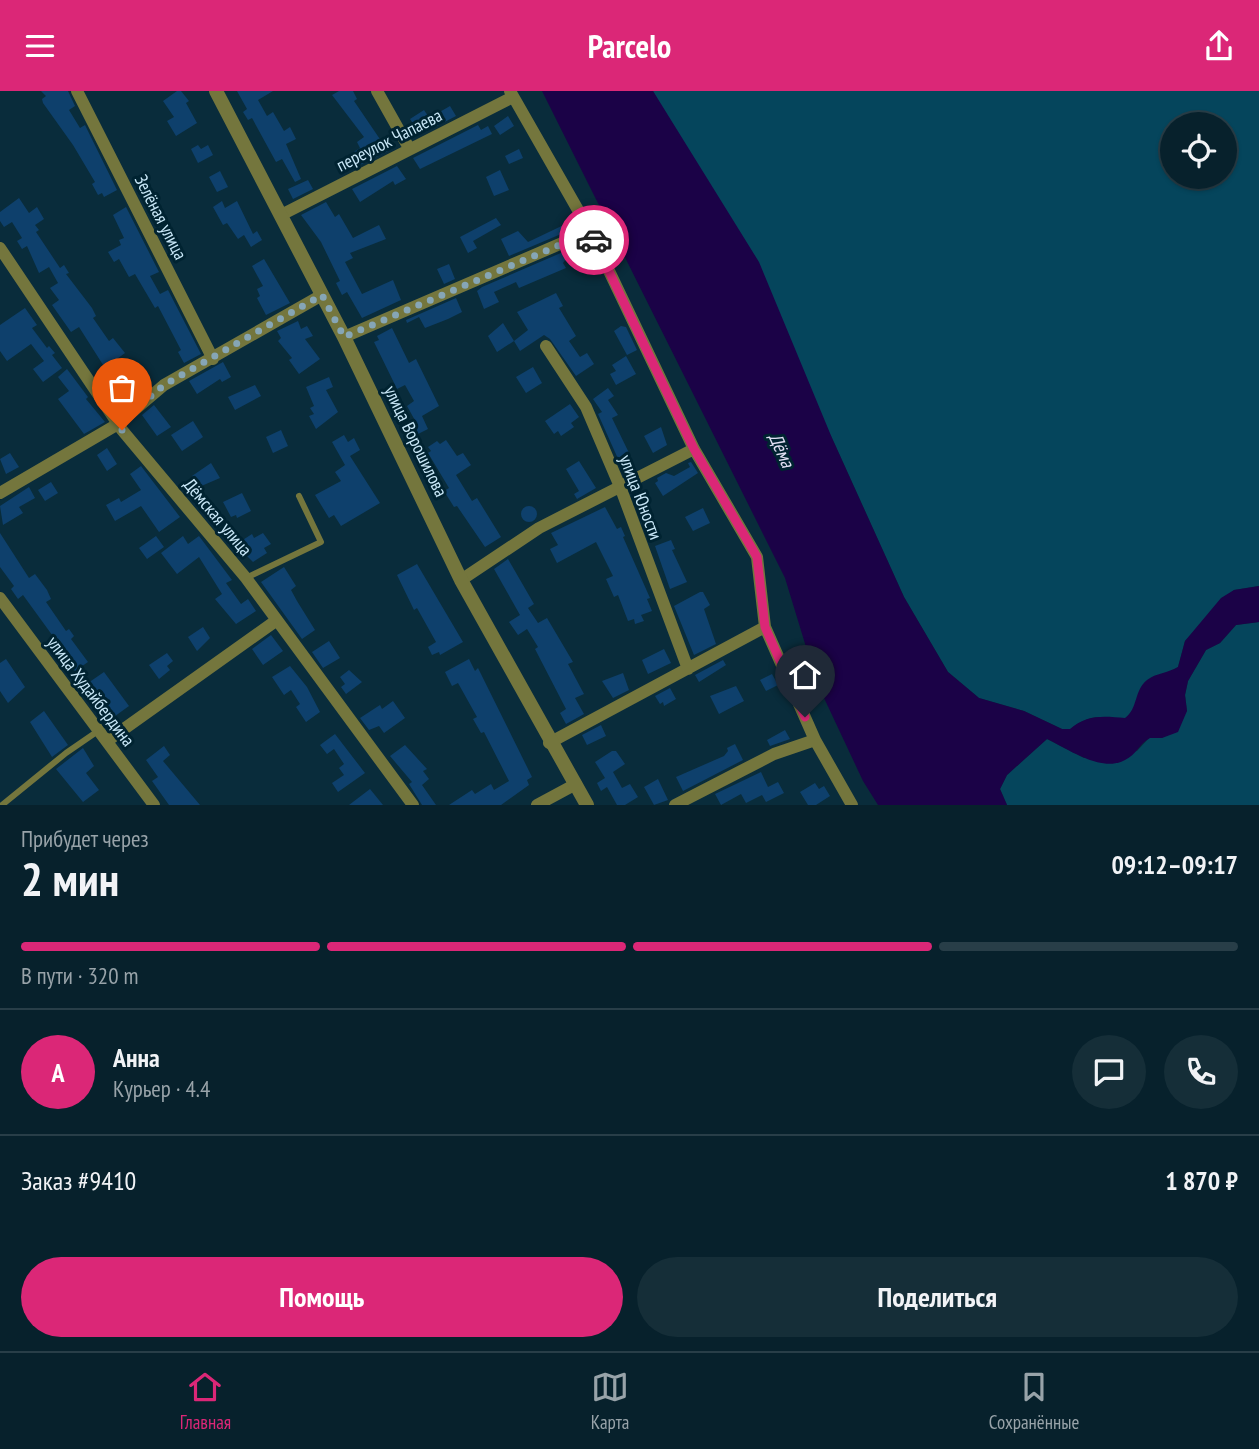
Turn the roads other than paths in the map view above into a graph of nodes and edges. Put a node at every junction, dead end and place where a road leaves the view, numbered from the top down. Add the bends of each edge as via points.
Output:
1 (77, 91) edge
2 (216, 91) edge
3 (377, 91) edge
4 (512, 94) edge
5 (409, 148) junction
6 (281, 215) junction
7 (590, 232) junction
8 (0, 248) edge
9 (322, 295) junction
10 (344, 337) junction
11 (546, 346) dead end
12 (213, 359) junction
13 (118, 424) junction
14 (694, 449) junction
15 (621, 489) junction
16 (0, 493) edge
17 (299, 496) dead end
18 (246, 578) junction
19 (461, 580) junction
20 (0, 598) edge
21 (277, 620) junction
22 (765, 627) junction
23 (688, 669) junction
24 (103, 736) junction
25 (815, 740) junction
26 (549, 743) junction
27 (576, 784) junction
28 (2, 805) edge
29 (154, 805) edge
30 (414, 805) edge
31 (537, 805) edge
32 (587, 805) edge
33 (675, 805) edge
34 (852, 805) edge

1 - 12 street, Зелёная улица
2 - 6 street, улица Ворошилова
3 - 5 street
4 - 5 street, переулок Чапаева
4 - 7 street
5 - 6 street, переулок Чапаева
6 - 9 street, улица Ворошилова
7 - 10 street
7 - 14 street
8 - 13 street, Дёмская улица
9 - 10 street, улица Ворошилова
9 - 12 street
10 - 19 street, улица Ворошилова
11 - 15 street, улица Юности via 586,407
12 - 13 street via 164,385
13 - 16 street
13 - 18 street, Дёмская улица
14 - 15 street
14 - 22 street via 757,557
15 - 19 street via 538,528
15 - 23 street, улица Юности
17 - 18 lane via 321,542
18 - 21 street, Дёмская улица
19 - 26 street, улица Ворошилова
20 - 24 street, улица Худайбердина
21 - 24 street
21 - 30 street, Дёмская улица
22 - 23 street
22 - 25 street
23 - 26 street
24 - 28 lane via 66,753
24 - 29 street, улица Худайбердина
25 - 33 street via 774,754
25 - 34 street
26 - 27 street, улица Ворошилова
27 - 31 street
27 - 32 street, улица Ворошилова

